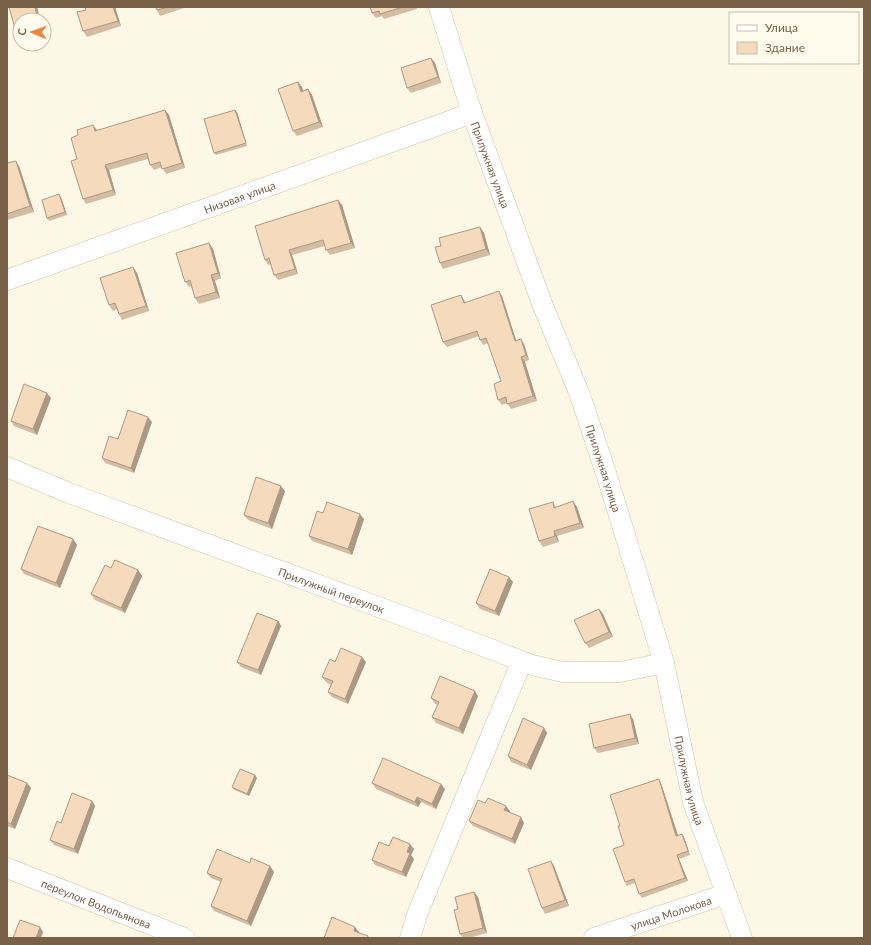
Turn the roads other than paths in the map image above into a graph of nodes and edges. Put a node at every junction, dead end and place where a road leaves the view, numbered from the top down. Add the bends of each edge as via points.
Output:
1 (440, 7) edge
2 (472, 113) junction
3 (7, 280) edge
4 (7, 467) edge
5 (522, 661) junction
6 (664, 663) junction
7 (7, 868) edge
8 (726, 894) junction
9 (185, 938) edge
10 (410, 938) edge
11 (594, 938) edge
12 (742, 938) edge

1 - 2 street, Прилужная улица
2 - 3 street, Низовая улица
2 - 6 street, Прилужная улица via 543,306 580,395
4 - 5 street, Прилужный переулок via 69,493
5 - 6 street, Прилужный переулок via 563,672 620,672
5 - 10 street via 418,912
6 - 8 street, Прилужная улица via 693,802
7 - 9 street, переулок Водопьянова
8 - 11 street, улица Молокова
8 - 12 street, Прилужная улица

